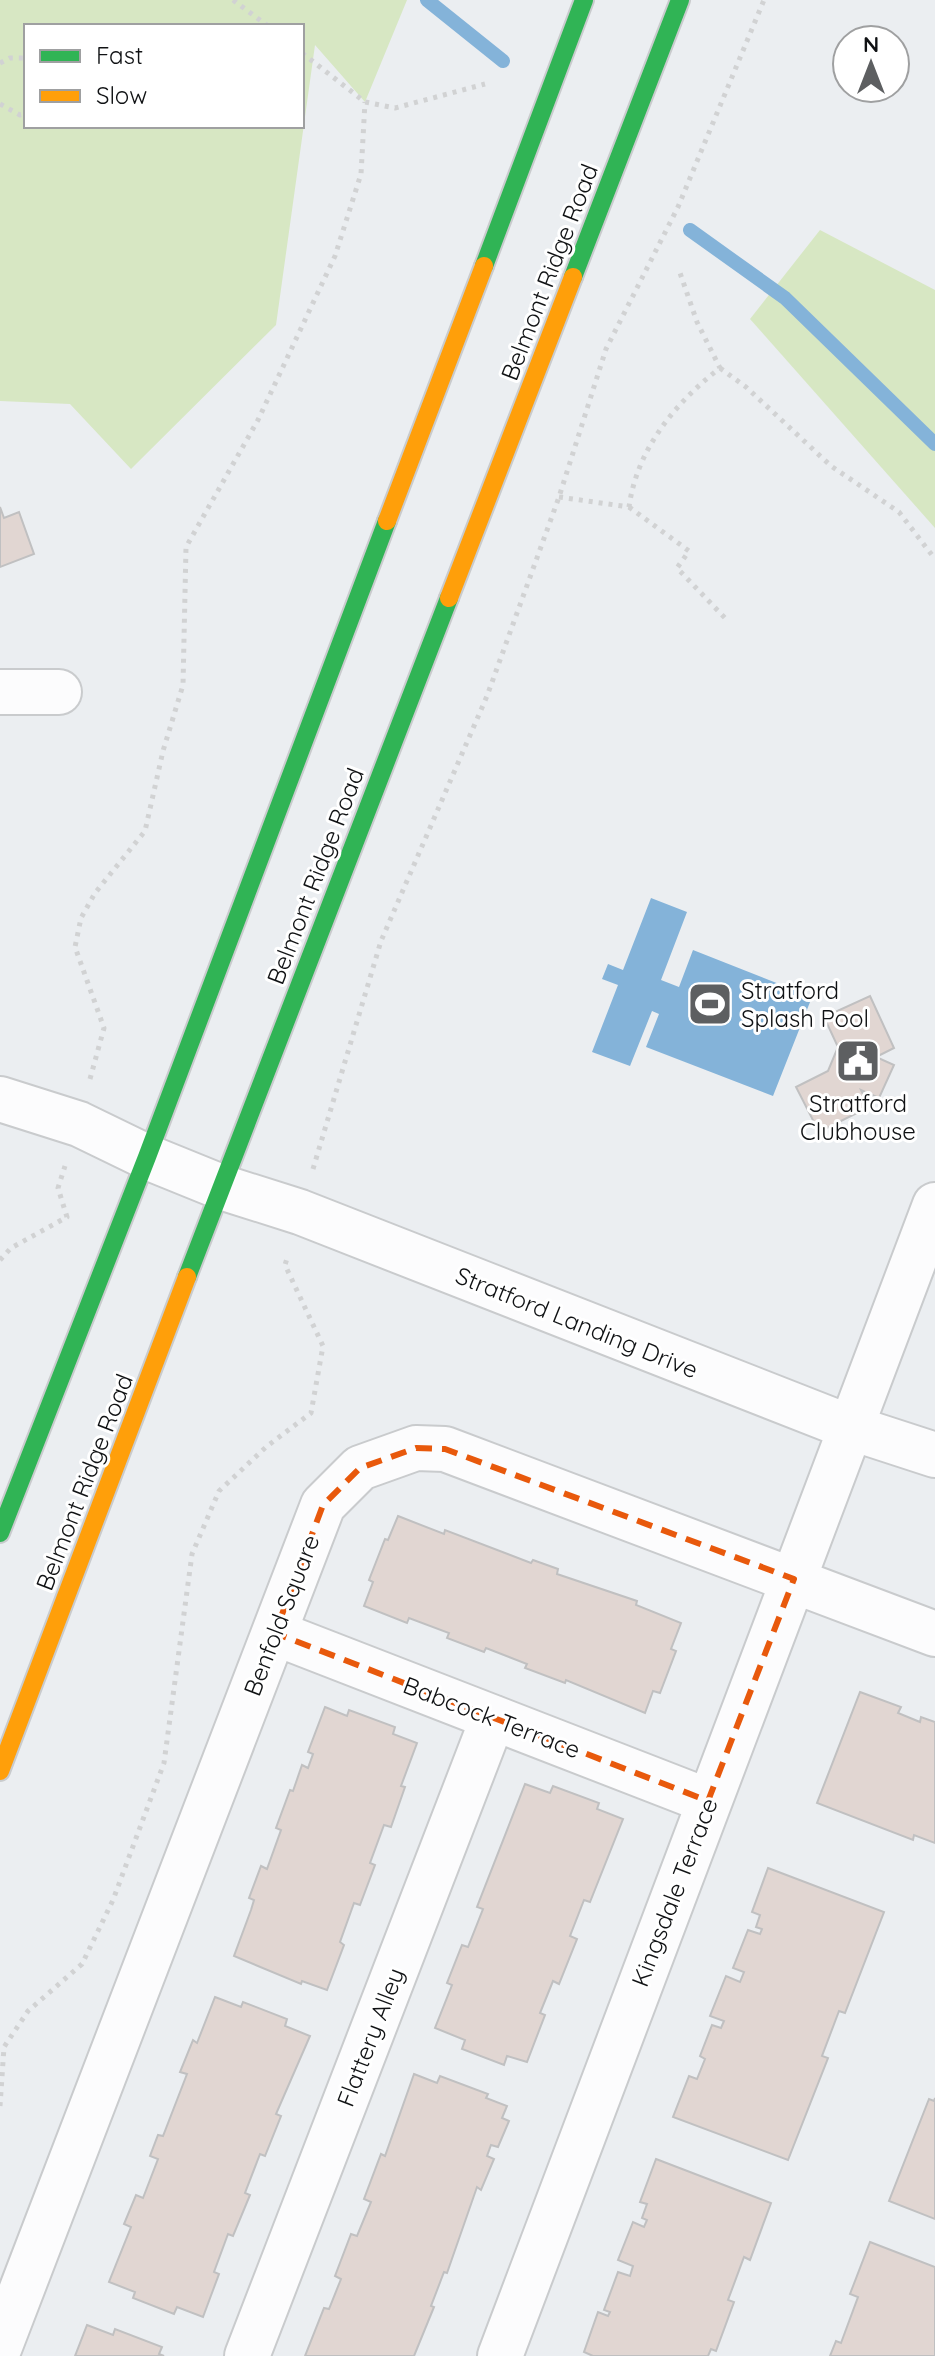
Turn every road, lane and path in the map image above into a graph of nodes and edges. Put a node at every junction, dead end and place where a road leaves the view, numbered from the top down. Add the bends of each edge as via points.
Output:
1 (233, 0) edge
2 (584, 0) edge
3 (680, 0) edge
4 (764, 0) edge
5 (265, 24) edge
6 (304, 55) edge
7 (24, 58) edge
8 (0, 63) edge
9 (485, 84) dead end
10 (365, 102) junction
11 (0, 104) edge
12 (24, 114) edge
13 (679, 270) dead end
14 (720, 368) junction
15 (559, 497) junction
16 (629, 507) junction
17 (935, 559) edge
18 (725, 618) dead end
19 (0, 692) edge
20 (59, 692) dead end
21 (0, 1099) edge
22 (79, 1124) junction
23 (147, 1157) junction
24 (221, 1187) junction
25 (935, 1205) edge
26 (300, 1212) junction
27 (0, 1260) edge
28 (849, 1427) junction
29 (935, 1455) edge
30 (0, 1533) edge
31 (794, 1579) junction
32 (275, 1633) junction
33 (935, 1634) edge
34 (493, 1718) junction
35 (0, 1771) edge
36 (708, 1801) junction
37 (0, 2106) edge
38 (0, 2346) edge
39 (247, 2356) edge
40 (500, 2356) edge

1 - 5 path
2 - 23 main road
3 - 24 main road, Belmont Ridge Road
4 - 15 path via 678,207 606,349
6 - 10 path
7 - 8 path
9 - 10 path via 395,108
10 - 22 path via 361,174 335,256 258,420 186,547 183,685 145,831 81,918 75,947 104,1028
11 - 12 path
13 - 14 path
14 - 16 path via 688,393 663,426 633,481
14 - 17 path via 831,466 899,512
15 - 16 path
15 - 26 path via 487,696 381,941
16 - 18 path via 689,551 677,568
19 - 20 street
21 - 22 street, Stratford Landing Drive
22 - 23 street, Stratford Landing Drive
22 - 27 path via 58,1188 67,1217 11,1248
23 - 24 street, Stratford Landing Drive
23 - 30 main road
24 - 26 street, Stratford Landing Drive
24 - 35 main road, Belmont Ridge Road
25 - 28 street, Kingsdale Terrace
26 - 28 street, Stratford Landing Drive
26 - 37 path via 285,1265 323,1346 311,1413 219,1491 192,1554 164,1763 113,1900 82,1964 28,2011 4,2047
28 - 29 street, Stratford Landing Drive
28 - 31 street, Kingsdale Terrace
31 - 32 street, Benfold Square via 445,1449 416,1448 360,1468 323,1505
31 - 33 street, Benfold Square
31 - 36 street, Kingsdale Terrace
32 - 34 street, Babcock Terrace
32 - 38 street, Benfold Square
34 - 36 street, Babcock Terrace
34 - 39 street, Flattery Alley
36 - 40 street, Kingsdale Terrace

